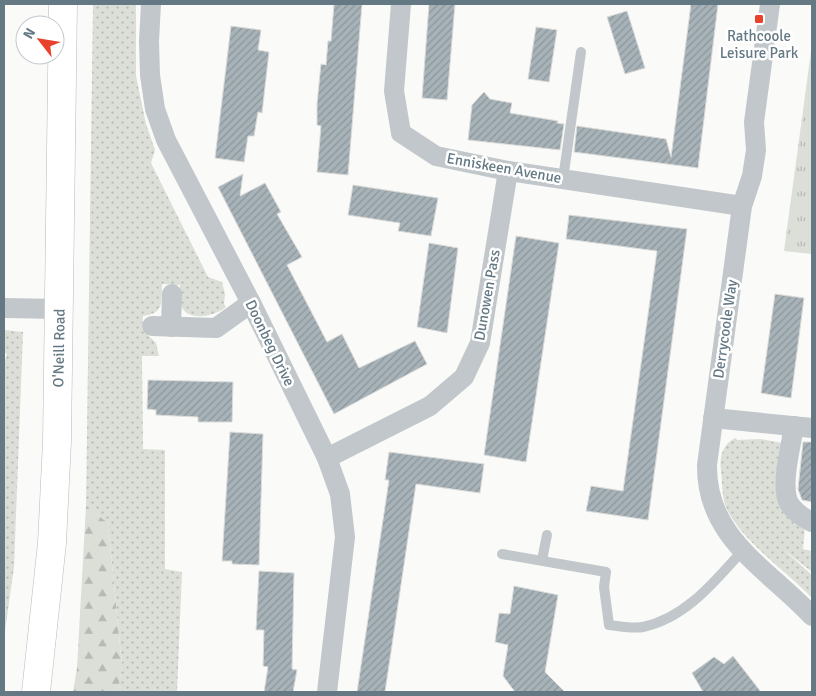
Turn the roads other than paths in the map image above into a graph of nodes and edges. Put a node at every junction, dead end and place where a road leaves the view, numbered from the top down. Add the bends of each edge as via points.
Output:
1 (63, 4) edge
2 (152, 4) edge
3 (401, 4) edge
4 (770, 4) edge
5 (581, 52) dead end
6 (508, 171) junction
7 (563, 179) junction
8 (742, 206) junction
9 (172, 294) dead end
10 (251, 303) junction
11 (4, 308) edge
12 (60, 309) junction
13 (713, 418) junction
14 (803, 427) edge
15 (327, 458) junction
16 (812, 522) edge
17 (547, 535) dead end
18 (743, 550) junction
19 (502, 554) dead end
20 (542, 560) junction
21 (812, 616) edge
22 (36, 692) edge
23 (327, 692) edge

1 - 12 main road, O'Neill Road
2 - 10 street, Doonbeg Drive via 149,41 155,110 166,140
3 - 6 street, Enniskeen Avenue via 394,91 402,133 436,156
4 - 8 street, Derrycoole Way via 754,122 756,150
5 - 7 lane
6 - 7 street, Enniskeen Avenue
6 - 15 street, Dunowen Pass via 480,343 464,376 430,406
7 - 8 street, Enniskeen Avenue
8 - 13 street, Derrycoole Way
9 - 10 street via 162,326 216,328
10 - 15 street, Doonbeg Drive
11 - 12 street
12 - 22 main road, O'Neill Road via 52,543
13 - 14 street
13 - 18 street, Derrycoole Way via 707,487 721,523
14 - 16 street via 786,487 787,500
15 - 23 street, Doonbeg Drive via 340,494 345,537
17 - 20 lane
18 - 20 lane via 682,610 642,627 609,625 604,587 606,572
18 - 21 street, Derrycoole Way
19 - 20 lane

